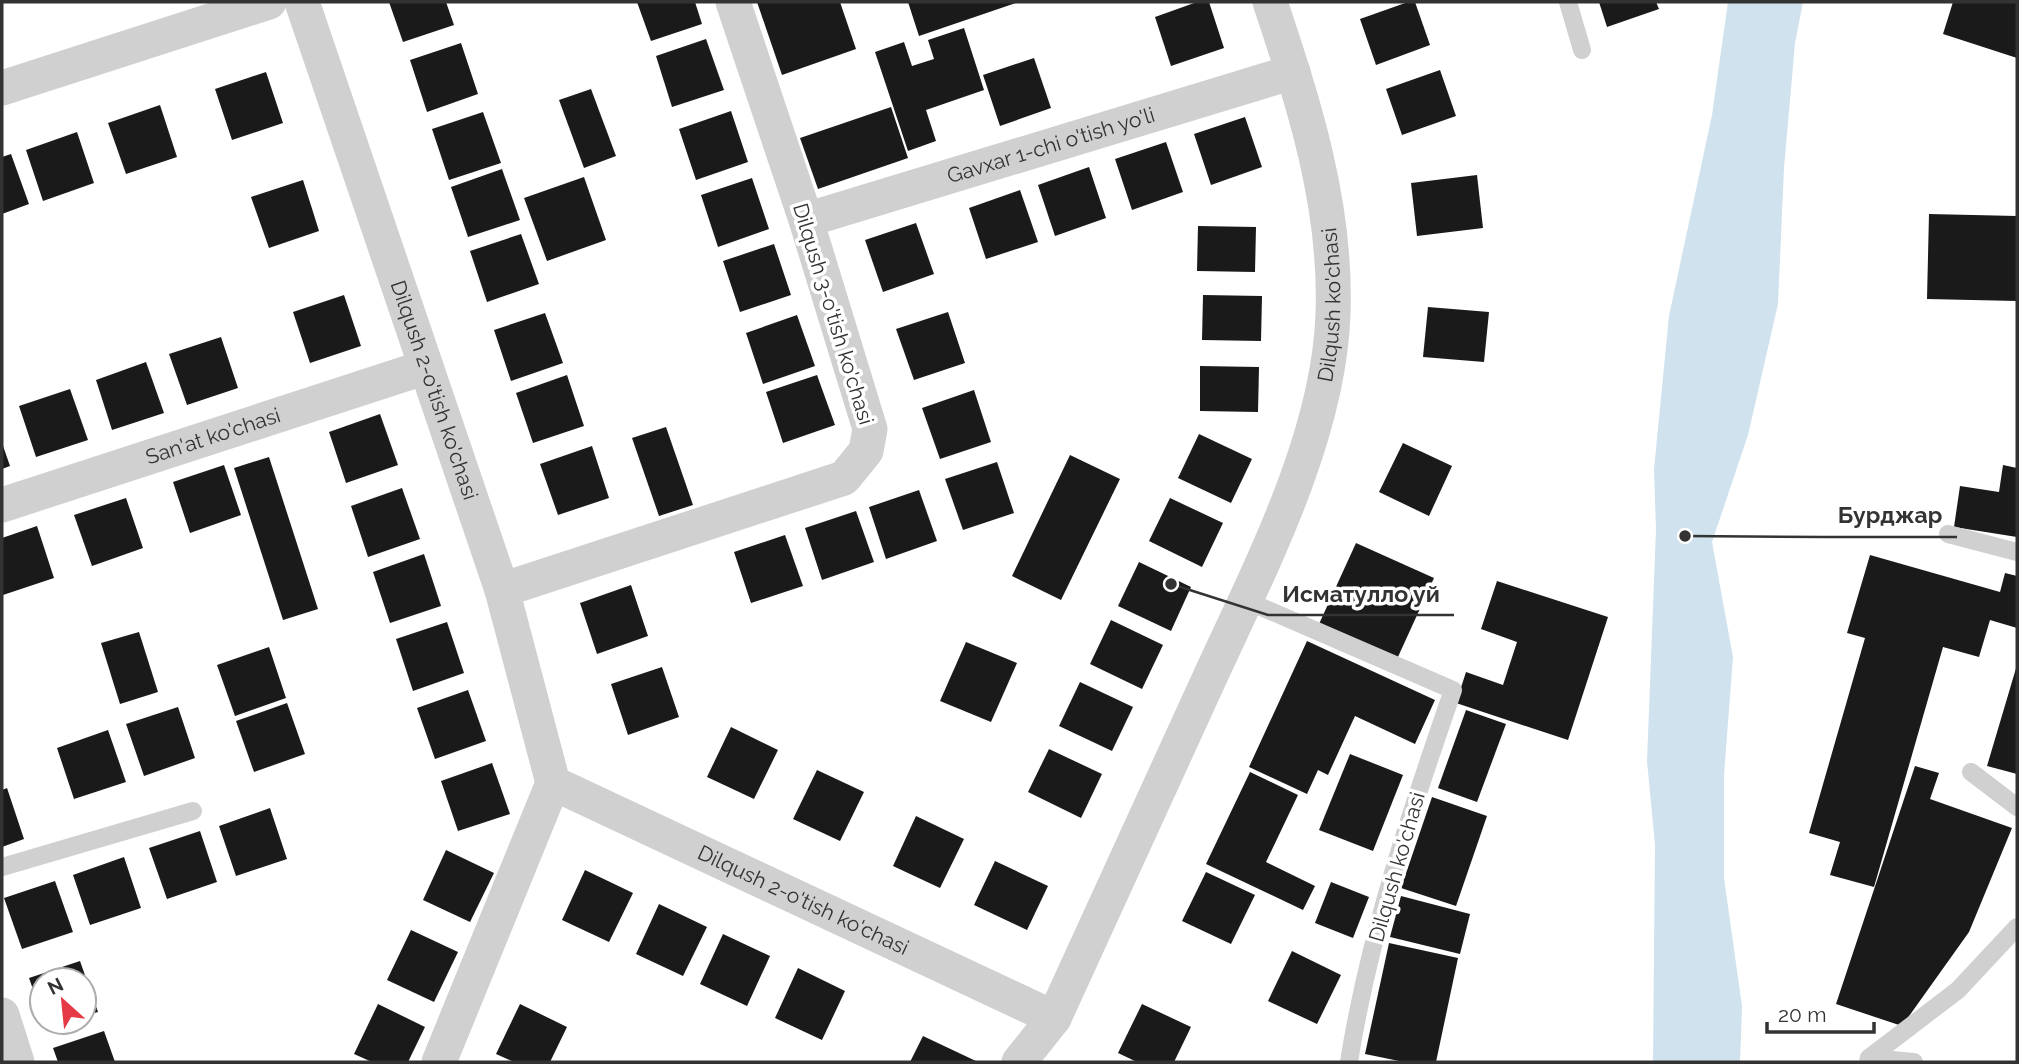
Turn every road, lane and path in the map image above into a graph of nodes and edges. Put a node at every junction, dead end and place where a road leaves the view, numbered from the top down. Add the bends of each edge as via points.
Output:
1 (269, 2) edge
2 (302, 2) edge
3 (733, 2) edge
4 (1270, 2) edge
5 (1568, 2) edge
6 (1582, 50) dead end
7 (1293, 72) junction
8 (2, 88) edge
9 (806, 220) junction
10 (426, 367) junction
11 (2, 505) edge
12 (1948, 534) dead end
13 (2017, 552) edge
14 (502, 590) junction
15 (1245, 600) junction
16 (1971, 772) dead end
17 (553, 783) junction
18 (2017, 807) edge
19 (193, 811) dead end
20 (2, 867) edge
21 (2017, 927) edge
22 (1054, 1018) junction
23 (3, 1021) edge
24 (1868, 1060) edge
25 (17, 1062) edge
26 (439, 1062) edge
27 (1019, 1062) edge
28 (1349, 1062) edge
29 (1914, 1062) edge

1 - 8 street
2 - 10 street, Dilqush 2-o'tish ko'chasi
3 - 9 street, Dilqush 3-o'tish ko'chasi
4 - 7 street, Dilqush ko'chasi
5 - 6 lane
7 - 9 street, Gavxar 1-chi o'tish yo'li
7 - 15 street, Dilqush ko'chasi via 1324,179 1331,230 1333,317 1315,432
9 - 14 street, Dilqush 3-o'tish ko'chasi via 870,429 866,451 852,469 844,478
10 - 11 street, San'at ko'chasi
10 - 14 street, Dilqush 2-o'tish ko'chasi
12 - 13 lane
14 - 17 street, Dilqush 2-o'tish ko'chasi
15 - 22 street, Dilqush ko'chasi
15 - 28 lane, Dilqush ko'chasi via 1453,690 1417,794 1360,994
16 - 18 lane
17 - 22 street, Dilqush 2-o'tish ko'chasi
17 - 26 street
19 - 20 lane
21 - 24 lane via 1958,990
22 - 27 street, Dilqush ko'chasi
23 - 25 street
24 - 29 lane

